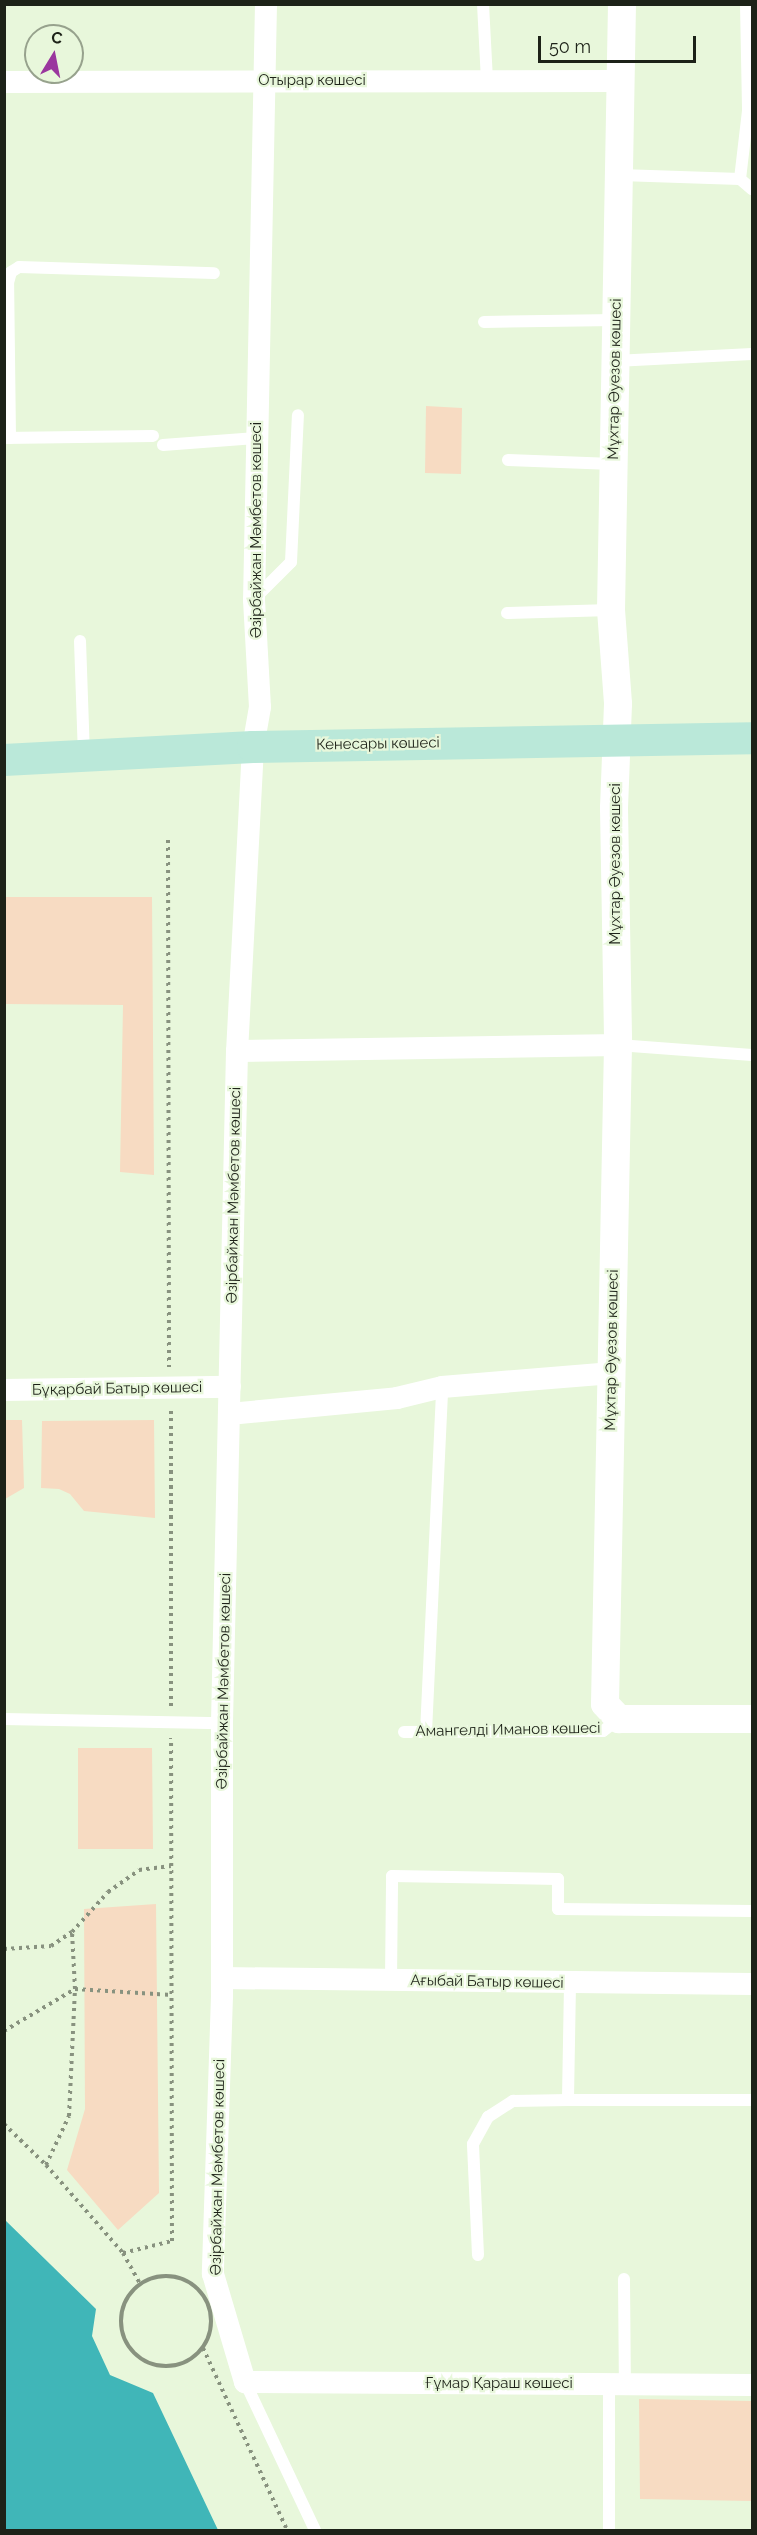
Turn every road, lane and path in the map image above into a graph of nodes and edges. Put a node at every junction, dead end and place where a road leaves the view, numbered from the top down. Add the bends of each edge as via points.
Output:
1 (266, 4) edge
2 (483, 4) edge
3 (622, 4) edge
4 (746, 4) edge
5 (263, 80) junction
6 (487, 81) junction
7 (620, 81) junction
8 (4, 82) edge
9 (750, 111) edge
10 (620, 175) junction
11 (740, 178) junction
12 (753, 189) edge
13 (214, 273) dead end
14 (616, 320) junction
15 (484, 322) dead end
16 (753, 354) edge
17 (615, 361) junction
18 (298, 415) dead end
19 (7, 438) edge
20 (256, 438) junction
21 (508, 460) dead end
22 (613, 464) junction
23 (254, 600) junction
24 (611, 610) junction
25 (507, 613) dead end
26 (80, 641) dead end
27 (753, 738) edge
28 (616, 740) junction
29 (253, 747) junction
30 (84, 756) junction
31 (4, 760) edge
32 (168, 840) dead end
33 (618, 1045) junction
34 (237, 1051) junction
35 (753, 1055) edge
36 (612, 1373) junction
37 (169, 1377) dead end
38 (230, 1387) junction
39 (442, 1387) junction
40 (4, 1390) edge
41 (171, 1402) dead end
42 (229, 1414) junction
43 (4, 1719) edge
44 (619, 1719) junction
45 (753, 1719) edge
46 (171, 1721) junction
47 (222, 1723) junction
48 (404, 1732) dead end
49 (426, 1732) junction
50 (171, 1866) junction
51 (753, 1911) edge
52 (72, 1932) junction
53 (4, 1949) edge
54 (222, 1978) junction
55 (391, 1980) junction
56 (570, 1984) junction
57 (753, 1984) edge
58 (75, 1989) junction
59 (172, 1995) junction
60 (4, 2031) edge
61 (568, 2100) junction
62 (753, 2100) edge
63 (4, 2124) edge
64 (46, 2165) junction
65 (123, 2253) junction
66 (478, 2255) dead end
67 (624, 2279) dead end
68 (140, 2284) junction
69 (202, 2348) junction
70 (245, 2382) junction
71 (617, 2384) junction
72 (753, 2385) edge
73 (287, 2530) edge
74 (315, 2530) edge
75 (609, 2530) edge

1 - 5 street, Әзірбайжан Мәмбетов көшесі
2 - 6 lane
3 - 7 street, Мұхтар Әуезов көшесі
4 - 9 lane
5 - 6 street, Отырар көшесі
5 - 8 street, Отырар көшесі
5 - 20 street, Әзірбайжан Мәмбетов көшесі
6 - 7 street, Отырар көшесі
7 - 10 street, Мұхтар Әуезов көшесі
9 - 11 lane
10 - 11 lane
10 - 14 street, Мұхтар Әуезов көшесі
11 - 12 lane
13 - 19 lane via 20,267 11,272
14 - 15 lane
14 - 17 street, Мұхтар Әуезов көшесі
16 - 17 lane
17 - 22 street, Мұхтар Әуезов көшесі
18 - 23 lane via 295,543 291,562
19 - 20 lane
20 - 23 street, Әзірбайжан Мәмбетов көшесі
21 - 22 lane
22 - 24 street, Мұхтар Әуезов көшесі
23 - 29 street, Әзірбайжан Мәмбетов көшесі via 260,706
24 - 25 lane
24 - 28 street, Мұхтар Әуезов көшесі
26 - 30 lane
27 - 28 main road, Кенесары көшесі
28 - 29 main road, Кенесары көшесі
28 - 33 street, Мұхтар Әуезов көшесі
29 - 30 main road, Кенесары көшесі
29 - 34 street, Әзірбайжан Мәмбетов көшесі
30 - 31 main road, Кенесары көшесі
32 - 37 path
33 - 34 street
33 - 35 lane
33 - 36 street, Мұхтар Әуезов көшесі
34 - 38 street, Әзірбайжан Мәмбетов көшесі
36 - 39 street
36 - 44 street, Мұхтар Әуезов көшесі via 604,1704
38 - 40 street, Бұқарбай Батыр көшесі
38 - 42 street, Әзірбайжан Мәмбетов көшесі
39 - 42 street via 397,1398
39 - 49 lane
41 - 46 path
42 - 47 street, Әзірбайжан Мәмбетов көшесі
43 - 46 lane
44 - 45 street, Амангелді Иманов көшесі
44 - 49 lane, Амангелді Иманов көшесі via 603,1731
46 - 47 lane
46 - 50 path
47 - 54 street, Әзірбайжан Мәмбетов көшесі
48 - 49 lane, Амангелді Иманов көшесі
50 - 52 path via 138,1870 108,1892
50 - 59 path
51 - 55 lane via 558,1909 558,1879 392,1876
52 - 53 path via 51,1946
52 - 58 path
54 - 55 street, Ағыбай Батыр көшесі
54 - 70 street, Әзірбайжан Мәмбетов көшесі via 213,2274
55 - 56 street, Ағыбай Батыр көшесі
56 - 57 street, Ағыбай Батыр көшесі
56 - 61 lane
58 - 59 path
58 - 60 path
58 - 64 path via 69,2116
59 - 65 path via 172,2241
61 - 62 lane
61 - 66 lane via 513,2101 488,2116 473,2144
63 - 64 path
64 - 65 path
65 - 68 path
67 - 71 lane
68 - 69 path via 170,2276 198,2290 211,2318
68 - 69 path via 123,2304 121,2330 133,2353 156,2366 182,2364
69 - 73 path
70 - 71 street, Ғұмар Қараш көшесі
70 - 74 lane
71 - 72 street, Ғұмар Қараш көшесі
71 - 75 lane

